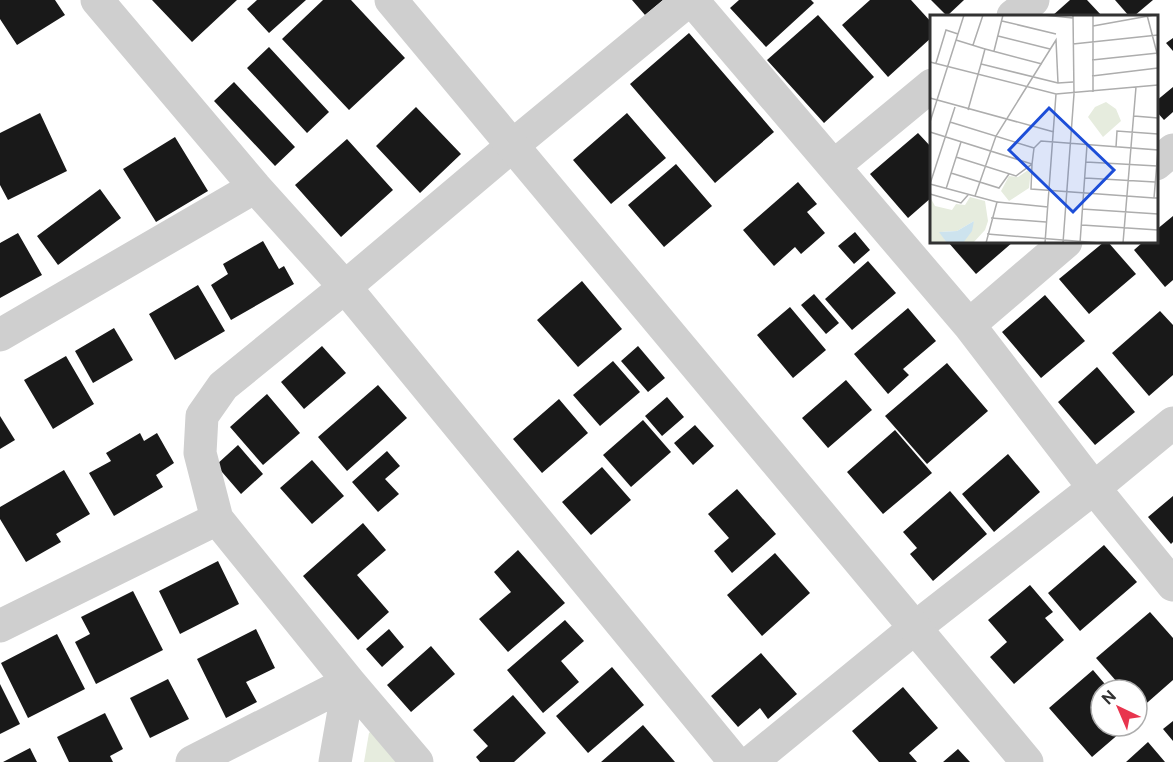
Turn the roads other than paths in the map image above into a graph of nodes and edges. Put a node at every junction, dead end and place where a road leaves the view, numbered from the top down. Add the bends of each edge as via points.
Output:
1 (97, 0) edge
2 (391, 0) edge
3 (690, 0) edge
4 (1033, 0) edge
5 (1014, 15) edge
6 (930, 87) edge
7 (512, 146) junction
8 (1173, 150) edge
9 (1158, 162) edge
10 (834, 166) junction
11 (255, 188) junction
12 (1065, 243) edge
13 (345, 287) junction
14 (969, 325) junction
15 (0, 335) edge
16 (1173, 423) edge
17 (1094, 488) junction
18 (217, 519) junction
19 (1173, 585) edge
20 (0, 626) edge
21 (916, 627) junction
22 (348, 682) junction
23 (192, 762) edge
24 (335, 762) edge
25 (417, 762) edge
26 (735, 762) edge
27 (751, 762) edge
28 (1027, 762) edge

1 - 11 street
2 - 7 street
3 - 7 street
3 - 10 street
4 - 5 street
6 - 10 street
7 - 13 street
7 - 21 street
8 - 9 street
10 - 14 street
11 - 13 street
11 - 15 street
12 - 14 street
13 - 18 street via 223,386 202,416 200,453
13 - 26 street
14 - 17 street
16 - 17 street
17 - 19 street
17 - 21 street
18 - 20 street
18 - 22 street
21 - 27 street
21 - 28 street
22 - 23 street
22 - 24 street
22 - 25 street

